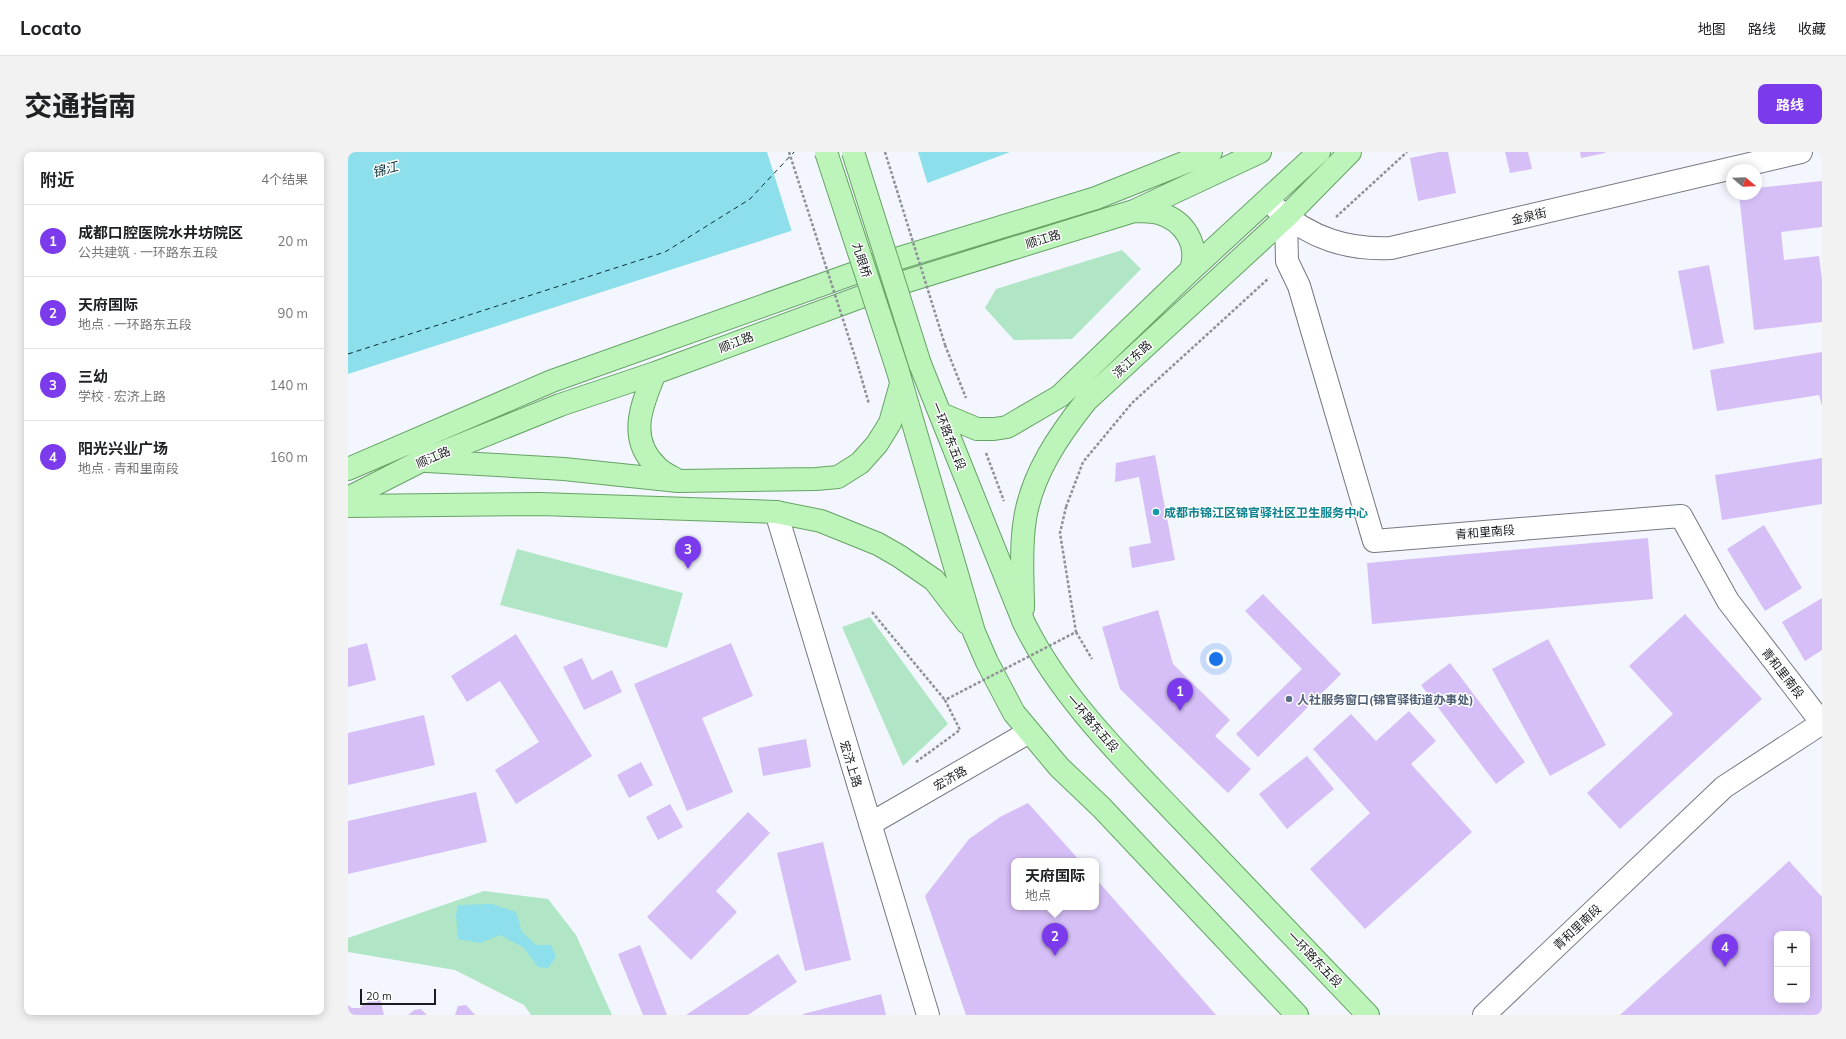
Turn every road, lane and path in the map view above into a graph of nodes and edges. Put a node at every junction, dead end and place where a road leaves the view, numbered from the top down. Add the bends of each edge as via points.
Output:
1 (789, 152) edge
2 (826, 152) edge
3 (853, 152) edge
4 (885, 152) edge
5 (1211, 152) edge
6 (1260, 152) edge
7 (1319, 152) edge
8 (1343, 152) edge
9 (1350, 152) edge
10 (1407, 152) edge
11 (1801, 152) edge
12 (1329, 174) junction
13 (1266, 201) junction
14 (1134, 211) junction
15 (1286, 217) junction
16 (1317, 234) junction
17 (1287, 261) junction
18 (1191, 270) junction
19 (946, 345) dead end
20 (920, 364) joint
21 (858, 366) dead end
22 (655, 373) junction
23 (899, 376) junction
24 (941, 414) junction
25 (421, 461) junction
26 (356, 466) edge
27 (678, 481) junction
28 (348, 498) edge
29 (348, 506) edge
30 (776, 512) junction
31 (872, 612) dead end
32 (1024, 623) junction
33 (974, 632) junction
34 (1076, 632) junction
35 (1092, 659) dead end
36 (945, 700) junction
37 (1822, 723) edge
38 (1029, 732) junction
39 (916, 762) dead end
40 (870, 824) junction
41 (928, 1015) edge
42 (1297, 1015) edge
43 (1368, 1015) edge
44 (1484, 1015) edge

1 - 21 path, bridge
2 - 23 main road, 九眼桥, bridge
3 - 20 main road, 九眼桥, bridge
4 - 19 path, bridge
5 - 26 main road, 顺江路 via 1096,198 880,264 552,381
6 - 14 main road, 顺江路
7 - 13 main road
8 - 12 street
9 - 12 main road, 滨江东路
10 - 16 path
11 - 16 street, 金泉街 via 1391,248 1369,249 1344,245
12 - 15 main road, 滨江东路
13 - 15 street, 金泉街
13 - 18 main road
14 - 18 main road, 顺江路 via 1158,212 1172,218 1183,228 1190,237 1194,249
14 - 22 main road, 顺江路 via 888,287
15 - 16 street, 金泉街
15 - 17 street, 青和里南段
15 - 32 main road, 滨江东路 via 1086,401 1062,432 1031,493 1025,518 1022,550
17 - 34 path, bridge via 1132,403 1083,462 1066,506 1060,533
17 - 37 street, 青和里南段 via 1299,286 1374,541 1681,516 1728,601
18 - 24 main road via 1060,396 1045,406 1007,426 994,429 977,429
20 - 24 main road, 一环路东五段
22 - 25 main road, 顺江路 via 560,405
22 - 27 main road via 642,404 639,435 656,467
23 - 27 main road via 890,423 877,444 860,463 838,477
23 - 33 main road
24 - 32 main road, 一环路东五段
25 - 26 main road
25 - 27 main road via 564,469
25 - 28 main road, 顺江路
29 - 30 main road via 540,504
30 - 33 main road via 821,521 878,544 899,556 934,580
30 - 40 street, 宏济上路
31 - 36 path, bridge
32 - 43 main road, 一环路东五段 via 1046,662 1078,706 1133,769
33 - 38 main road via 1014,713
34 - 35 path
34 - 36 path, bridge
36 - 39 path, bridge via 960,730
37 - 44 street, 青和里南段 via 1724,787
38 - 40 street, 宏济路
38 - 42 main road via 1059,767 1102,808
40 - 41 street, 宏济上路

